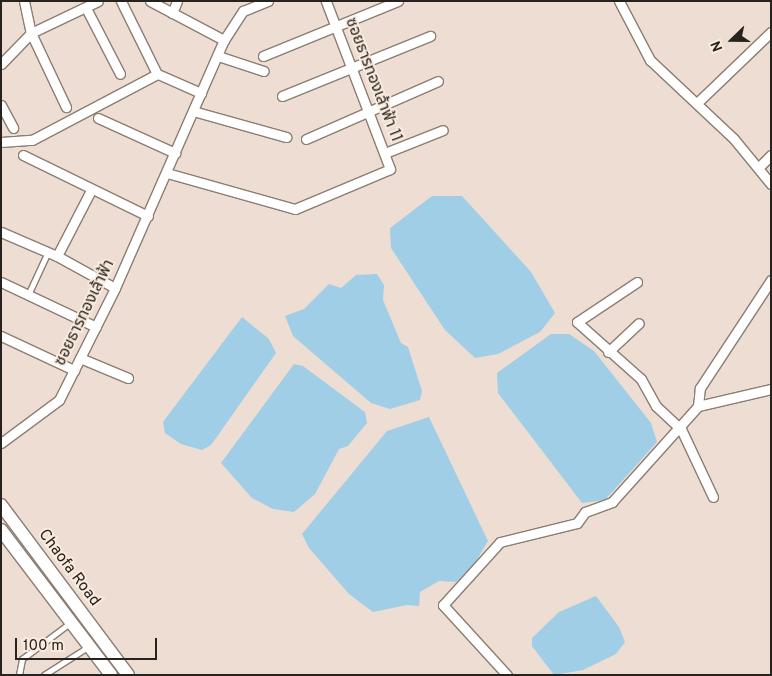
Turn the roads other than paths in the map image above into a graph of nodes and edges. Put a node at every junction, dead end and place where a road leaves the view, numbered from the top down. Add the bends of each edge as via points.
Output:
1 (24, 1) edge
2 (98, 1) edge
3 (121, 1) edge
4 (150, 1) edge
5 (177, 1) edge
6 (268, 1) edge
7 (326, 1) edge
8 (398, 1) edge
9 (619, 1) edge
10 (86, 8) junction
11 (172, 13) junction
12 (336, 26) junction
13 (771, 32) edge
14 (31, 33) junction
15 (430, 36) dead end
16 (224, 40) junction
17 (218, 56) junction
18 (263, 56) dead end
19 (1, 64) edge
20 (352, 68) junction
21 (264, 71) dead end
22 (120, 74) dead end
23 (160, 75) dead end
24 (438, 81) dead end
25 (201, 93) junction
26 (282, 96) dead end
27 (698, 102) junction
28 (1, 106) edge
29 (66, 107) dead end
30 (193, 111) junction
31 (369, 112) junction
32 (98, 118) dead end
33 (13, 128) dead end
34 (443, 130) dead end
35 (286, 137) dead end
36 (306, 139) dead end
37 (1, 142) edge
38 (175, 153) junction
39 (385, 153) junction
40 (24, 155) dead end
41 (771, 155) edge
42 (759, 167) junction
43 (166, 173) junction
44 (771, 184) edge
45 (91, 190) junction
46 (148, 216) junction
47 (1, 232) edge
48 (48, 252) junction
49 (57, 256) junction
50 (771, 280) edge
51 (1, 282) edge
52 (637, 282) dead end
53 (115, 288) junction
54 (28, 295) junction
55 (639, 323) dead end
56 (96, 327) junction
57 (1, 336) edge
58 (608, 352) junction
59 (80, 358) junction
60 (74, 370) junction
61 (128, 378) dead end
62 (771, 389) edge
63 (698, 406) junction
64 (680, 429) junction
65 (1, 443) edge
66 (712, 497) dead end
67 (1, 505) edge
68 (1, 530) edge
69 (71, 622) junction
70 (89, 646) junction
71 (106, 673) edge
72 (20, 675) edge
73 (44, 675) edge
74 (128, 675) edge
75 (507, 675) edge

1 - 14 street
2 - 10 street
3 - 37 street via 157,74 32,140
4 - 11 street
5 - 11 street
6 - 16 street, ซอยธารทองเล้าฟ้า via 243,11
7 - 12 street, ซอยธารทองเล้าฟ้า 11
8 - 12 street
9 - 27 street via 650,60
10 - 14 street
10 - 22 street
11 - 16 street
12 - 18 street
12 - 20 street, ซอยธารทองเล้าฟ้า 11
13 - 27 street
14 - 19 street
14 - 29 street
15 - 20 street
16 - 17 street, ซอยธารทองเล้าฟ้า
17 - 21 street
17 - 25 street, ซอยธารทองเล้าฟ้า
20 - 26 street
20 - 31 street, ซอยธารทองเล้าฟ้า 11
23 - 25 street
24 - 31 street
25 - 30 street, ซอยธารทองเล้าฟ้า
27 - 42 street
28 - 33 street
30 - 35 street
30 - 38 street, ซอยธารทองเล้าฟ้า
31 - 36 street
31 - 39 street, ซอยธารทองเล้าฟ้า 11
32 - 38 street
34 - 39 street
38 - 43 street, ซอยธารทองเล้าฟ้า
39 - 43 street, ซอยธารทองเล้าฟ้า 11 via 390,169 295,209
40 - 45 street
41 - 42 street
42 - 44 street
43 - 46 street, ซอยธารทองเล้าฟ้า
45 - 46 street
45 - 49 street
46 - 53 street, ซอยธารทองเล้าฟ้า
47 - 48 street
48 - 49 street
48 - 54 lane
49 - 53 street
50 - 63 street via 700,388
51 - 54 street
52 - 58 street via 577,322
53 - 56 street, ซอยธารทองเล้าฟ้า
54 - 56 street
55 - 58 street
56 - 59 street, ซอยธารทองเล้าฟ้า
57 - 60 street
58 - 64 street via 641,379 656,406
59 - 60 street, ซอยธารทองเล้าฟ้า
59 - 61 street
60 - 65 street, ซอยธารทองเล้าฟ้า via 59,400
62 - 63 street
63 - 64 street
64 - 66 street
64 - 75 street via 612,502 585,512 577,523 500,542 443,605
67 - 74 main road, Chaofa Road
68 - 69 main road, Chaofa Road
69 - 70 main road, Chaofa Road
69 - 72 lane via 22,659
70 - 71 main road, Chaofa Road
70 - 73 lane

